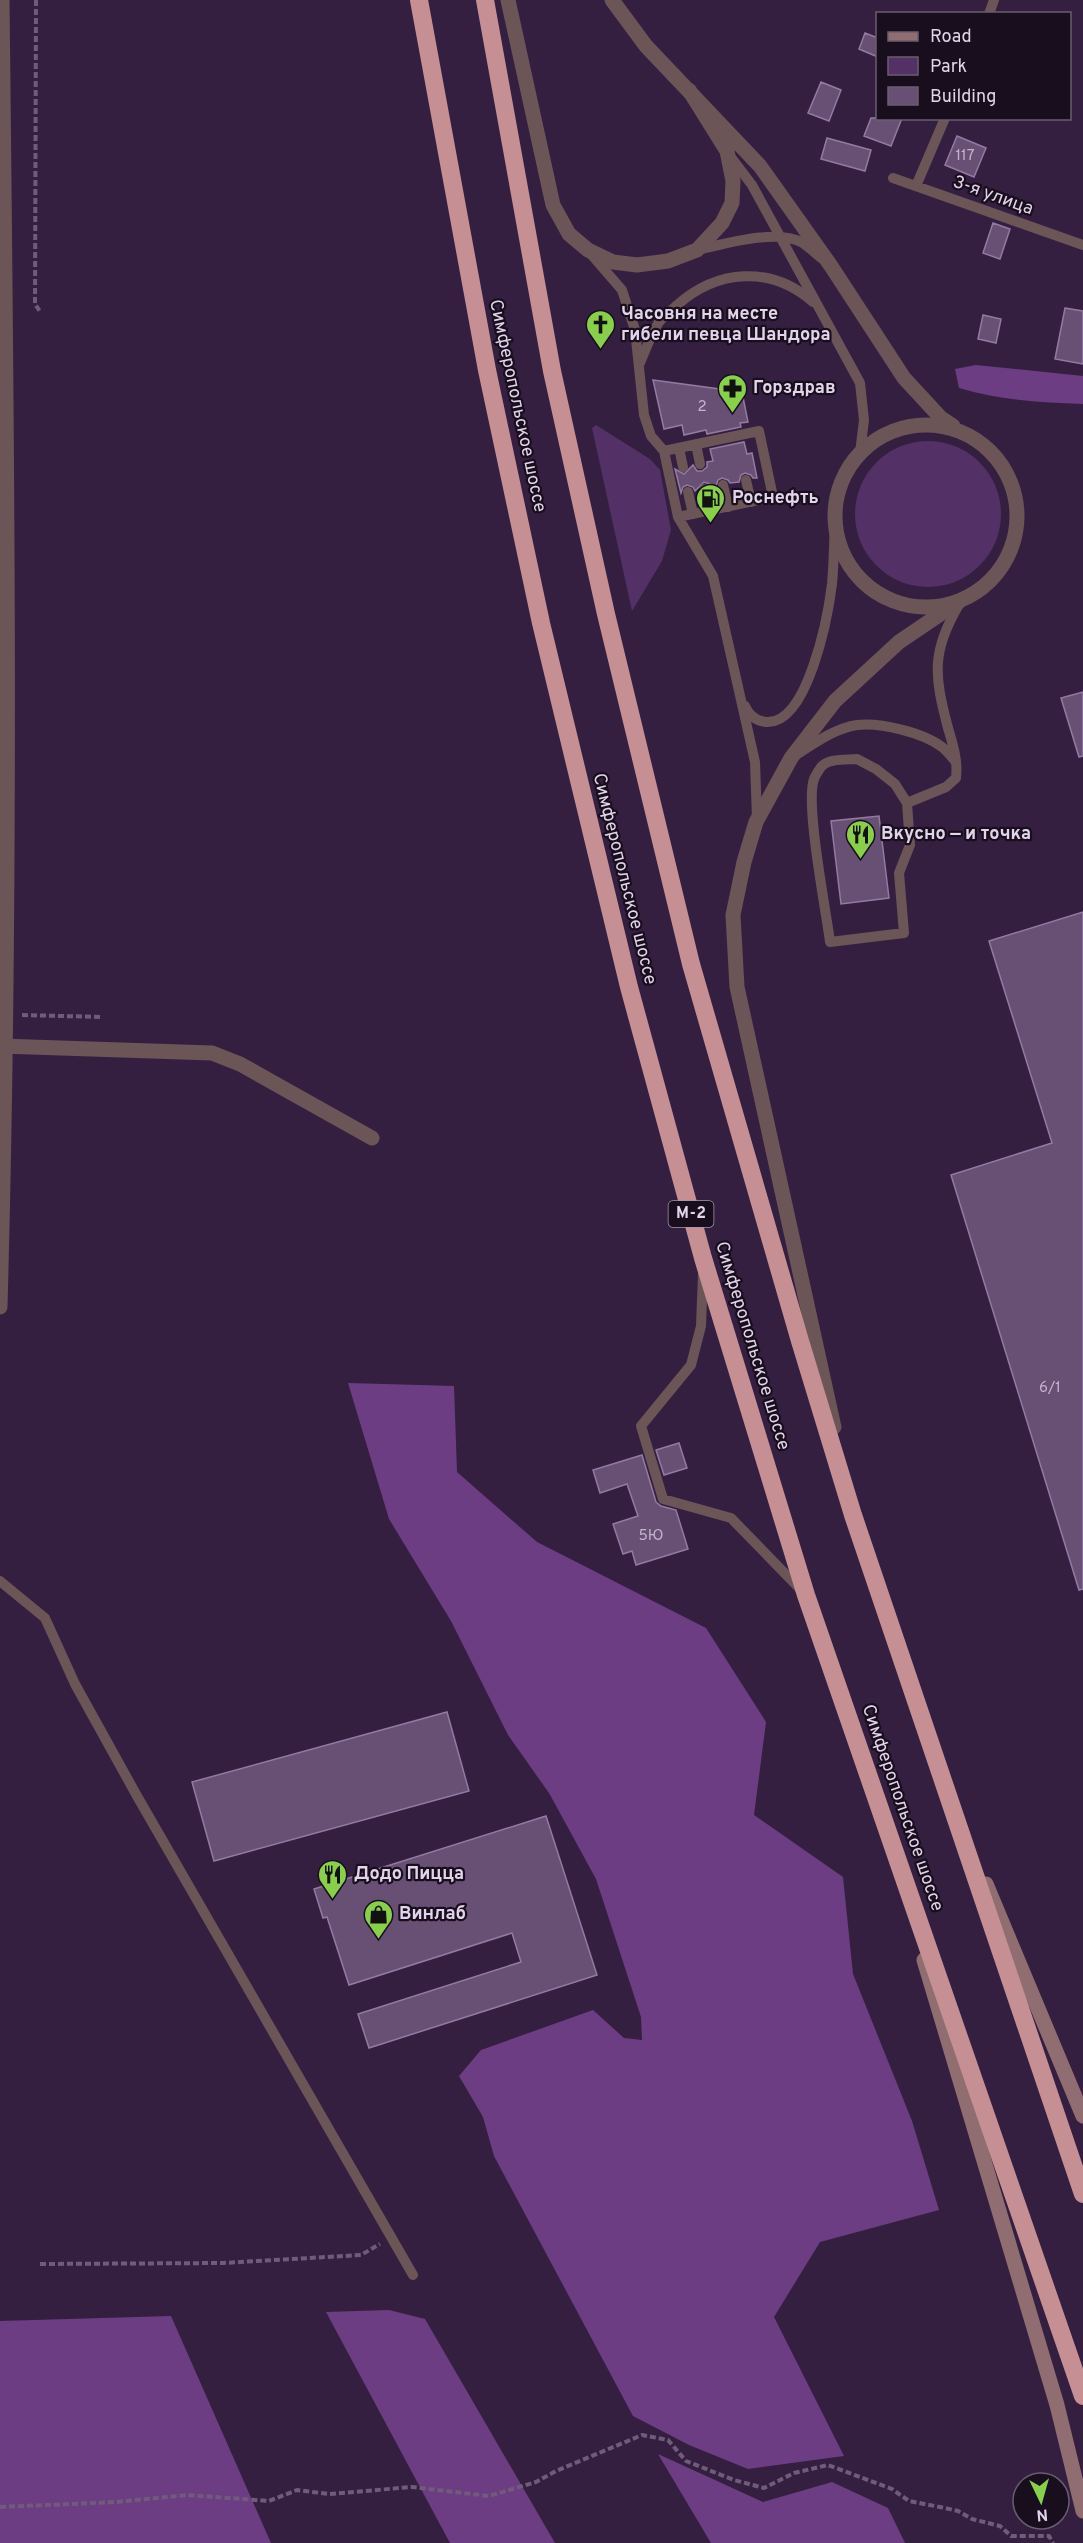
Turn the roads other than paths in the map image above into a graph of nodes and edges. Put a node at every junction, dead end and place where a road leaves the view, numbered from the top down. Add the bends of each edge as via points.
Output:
1 (3, 0) edge
2 (419, 0) edge
3 (485, 0) edge
4 (508, 0) edge
5 (612, 0) edge
6 (689, 90) junction
7 (944, 120) edge
8 (727, 151) junction
9 (893, 178) dead end
10 (916, 186) junction
11 (2, 225) edge
12 (780, 237) junction
13 (1083, 246) edge
14 (588, 250) junction
15 (697, 250) junction
16 (831, 266) junction
17 (820, 308) junction
18 (640, 364) junction
19 (966, 434) junction
20 (696, 444) junction
21 (679, 448) junction
22 (664, 451) junction
23 (860, 453) junction
24 (700, 464) dead end
25 (683, 467) dead end
26 (746, 480) dead end
27 (723, 485) dead end
28 (705, 489) dead end
29 (688, 492) dead end
30 (751, 502) junction
31 (728, 507) junction
32 (4, 510) edge
33 (710, 511) junction
34 (693, 514) junction
35 (678, 518) junction
36 (835, 520) junction
37 (962, 600) junction
38 (743, 701) junction
39 (790, 758) junction
40 (958, 763) junction
41 (907, 803) junction
42 (756, 822) junction
43 (4, 965) edge
44 (4, 1046) edge
45 (372, 1138) dead end
46 (703, 1258) junction
47 (0, 1307) edge
48 (853, 1515) junction
49 (0, 1581) edge
50 (806, 1595) junction
51 (934, 1760) junction
52 (866, 1767) junction
53 (1083, 2116) edge
54 (1083, 2194) edge
55 (413, 2275) dead end
56 (1083, 2396) edge
57 (1083, 2511) edge

1 - 11 street
2 - 46 highway, Симферопольское шоссе / М-2 via 487,370 541,623 628,987
3 - 48 highway via 552,371 621,678 691,964
4 - 14 street via 553,205 569,234
5 - 6 street via 646,46
6 - 8 street
6 - 16 street via 760,166
7 - 10 lane
8 - 12 lane via 752,185
8 - 15 street via 733,181 732,203 722,222
9 - 10 lane, 3-я улица
10 - 13 lane, 3-я улица
11 - 32 street
12 - 15 lane via 739,240
12 - 16 lane via 801,242
12 - 17 lane
14 - 15 street via 613,262 637,265 668,261
14 - 18 lane via 622,291 635,330
16 - 19 street via 904,378 941,418
17 - 18 lane via 799,290 780,281 749,275 721,279 690,293 660,320
17 - 23 lane via 860,383 864,420
18 - 22 lane via 644,415 651,436
19 - 23 street via 939,426 910,426 883,435
19 - 37 street via 988,449 1004,469 1014,493 1017,519 1013,544 1002,567 984,587
20 - 21 lane
20 - 24 lane
20 - 30 lane via 759,431 773,497
21 - 22 lane
21 - 25 lane
22 - 35 lane
23 - 36 street via 846,472 837,495
26 - 30 lane
27 - 31 lane
28 - 33 lane
29 - 34 lane
30 - 31 lane
31 - 33 lane
32 - 43 street
33 - 34 lane
34 - 35 lane
35 - 38 lane via 713,576
36 - 37 street via 839,544 850,567 888,599 912,606 937,607
36 - 38 lane via 832,585 819,648 805,687 794,708 783,718 769,722 748,712
37 - 39 street via 891,649 835,701
37 - 40 lane via 945,628 938,652 937,681
38 - 42 lane via 755,762
39 - 40 lane via 826,735 857,725 891,727 924,737 942,746
39 - 42 street
40 - 41 lane via 956,778 946,787
41 - 41 lane via 895,784 857,759 823,765 814,780 814,825 830,942 904,933 898,873 910,845
42 - 48 street via 733,915 737,987
43 - 44 street
44 - 45 street via 212,1053 240,1064
44 - 47 street
46 - 50 highway, Симферопольское шоссе / М-2
46 - 50 lane via 700,1326 691,1365 641,1426 663,1499 731,1518
48 - 51 highway
49 - 55 lane via 45,1618 75,1684 137,1796
50 - 52 highway, Симферопольское шоссе / М-2
51 - 53 main road
51 - 54 highway
52 - 56 highway, Симферопольское шоссе / М-2
52 - 57 main road via 1053,2393

